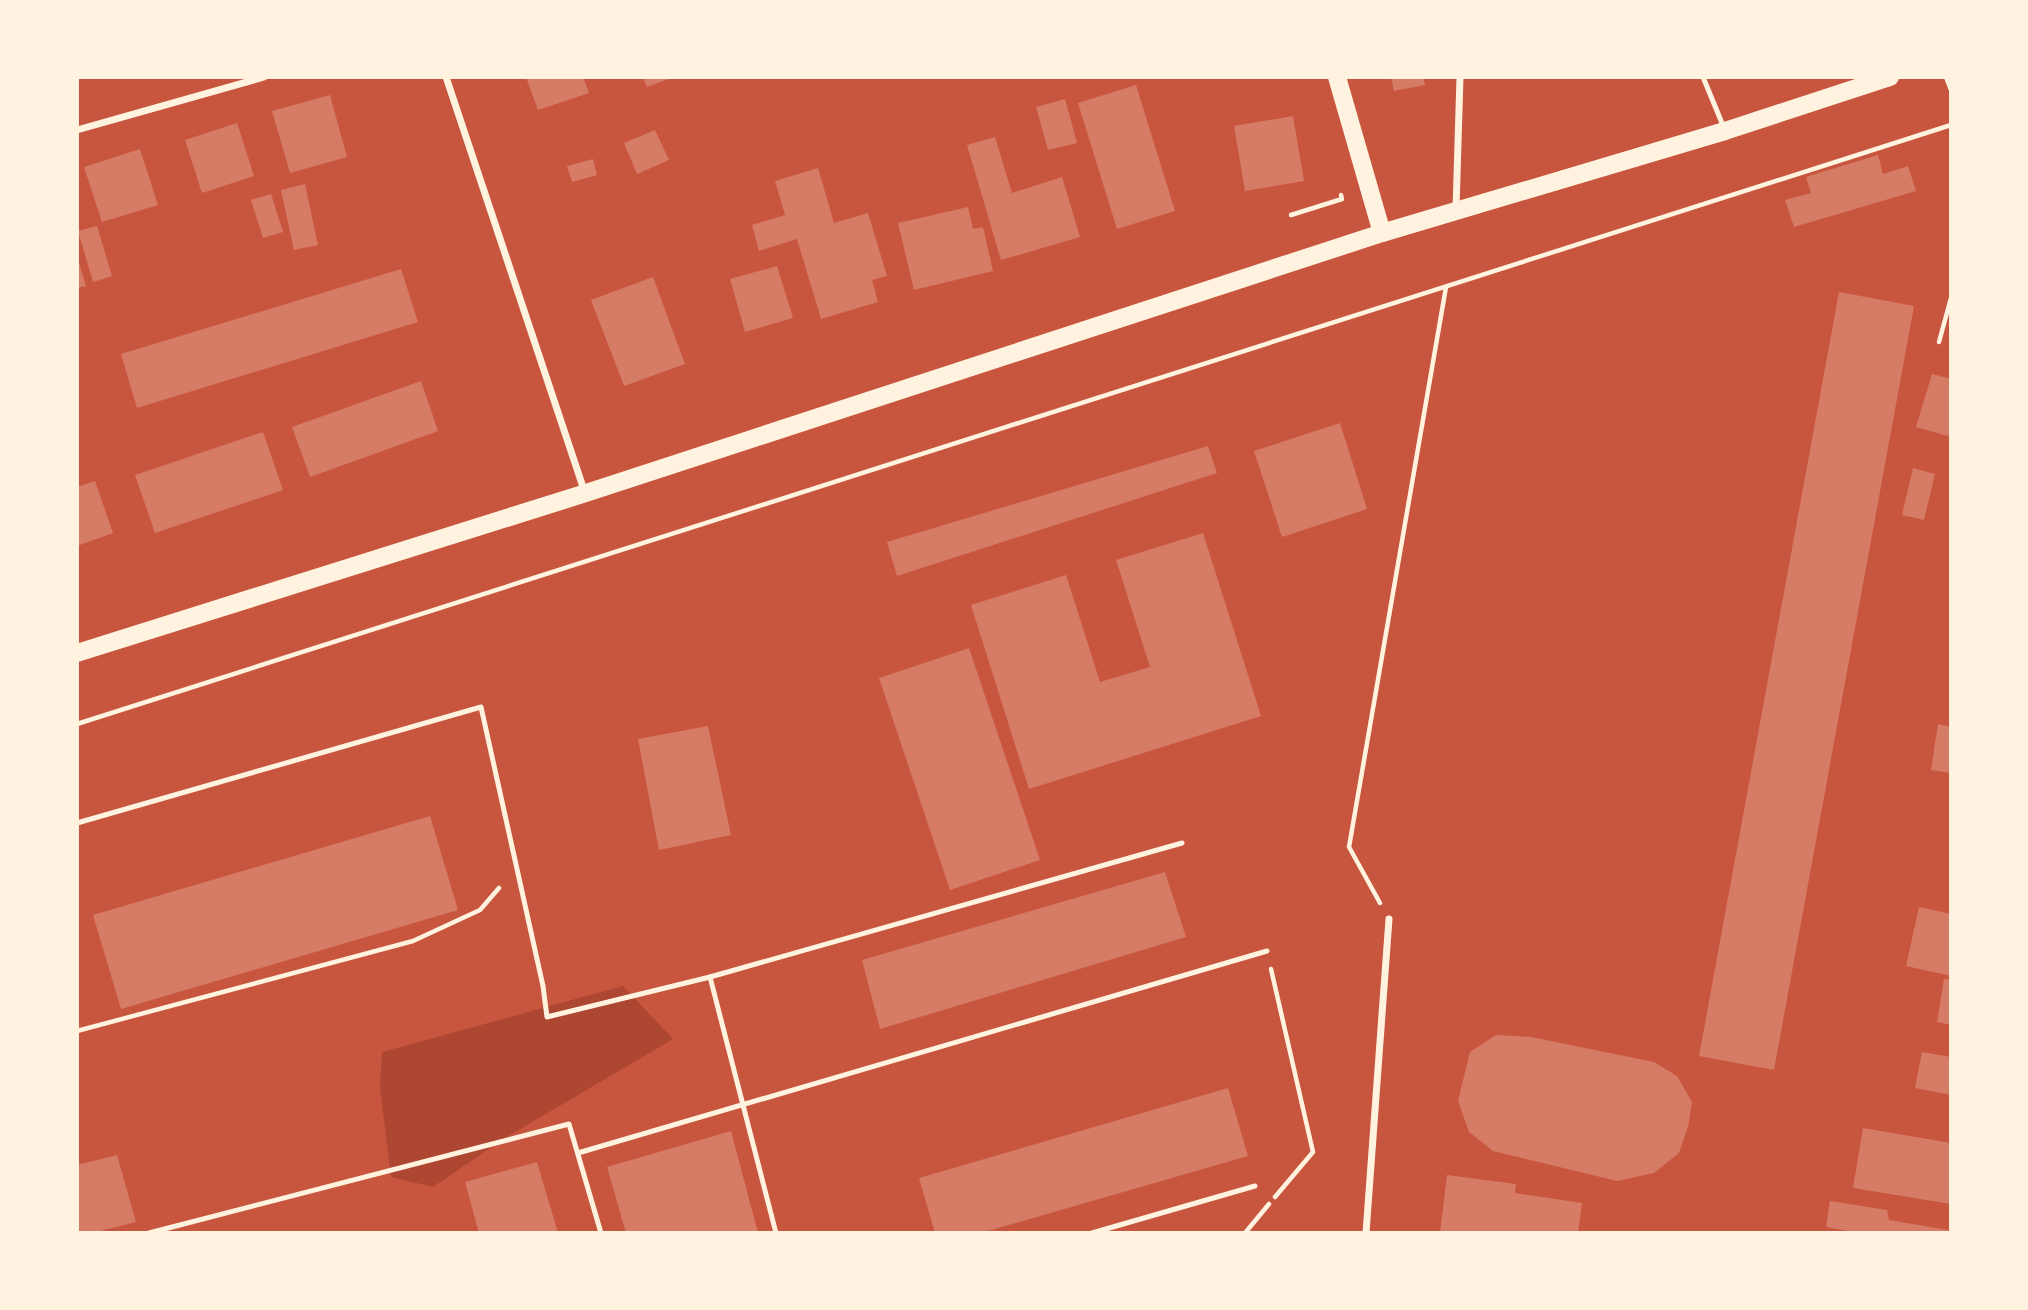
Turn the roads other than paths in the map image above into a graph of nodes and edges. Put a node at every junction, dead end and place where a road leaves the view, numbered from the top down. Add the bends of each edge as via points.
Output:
1 (264, 77) edge
2 (446, 77) edge
3 (1337, 77) edge
4 (1460, 77) edge
5 (1703, 77) edge
6 (1889, 77) edge
7 (77, 130) edge
8 (1725, 131) junction
9 (1457, 211) junction
10 (1382, 233) junction
11 (586, 493) junction
12 (77, 653) edge
13 (77, 823) edge
14 (1182, 843) dead end
15 (1389, 919) road end
16 (1267, 951) road end
17 (710, 977) junction
18 (744, 1105) junction
19 (578, 1153) junction
20 (1255, 1186) dead end
21 (149, 1233) edge
22 (601, 1233) edge
23 (776, 1233) edge
24 (1092, 1233) edge
25 (1366, 1233) edge

1 - 7 street
2 - 11 street
3 - 10 main road
4 - 9 street
5 - 8 lane
6 - 8 main road
8 - 9 main road
9 - 10 main road
10 - 11 main road
11 - 12 main road
13 - 17 lane via 481,707 547,1017
14 - 17 lane
15 - 25 street
16 - 18 lane
17 - 18 lane
18 - 19 lane
18 - 23 lane
19 - 21 lane via 569,1125
19 - 22 lane
20 - 24 lane

